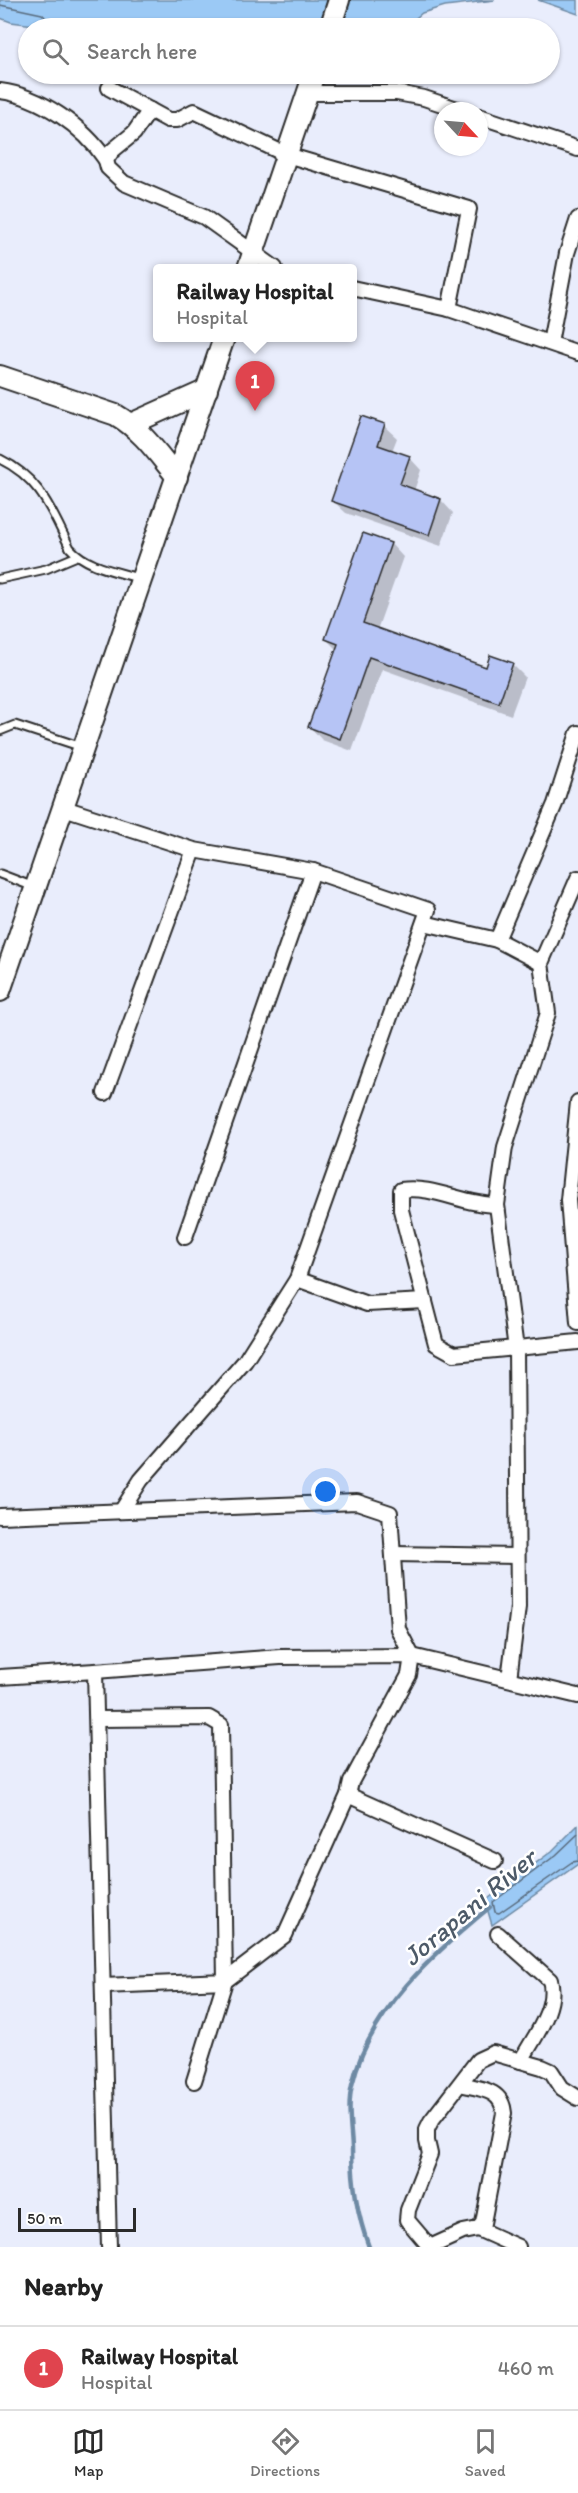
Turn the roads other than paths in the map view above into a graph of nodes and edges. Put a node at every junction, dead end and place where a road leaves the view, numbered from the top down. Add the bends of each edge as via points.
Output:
1 (339, 0) edge
2 (333, 18) edge
3 (311, 84) edge
4 (327, 84) edge
5 (109, 88) dead end
6 (0, 90) edge
7 (436, 102) edge
8 (150, 110) junction
9 (488, 119) edge
10 (578, 149) edge
11 (287, 155) junction
12 (106, 160) junction
13 (578, 219) edge
14 (251, 261) edge
15 (357, 289) edge
16 (449, 309) junction
17 (223, 342) edge
18 (550, 344) junction
19 (578, 353) edge
20 (0, 376) edge
21 (207, 390) junction
22 (131, 424) junction
23 (0, 459) edge
24 (177, 477) junction
25 (77, 555) junction
26 (0, 579) edge
27 (142, 579) junction
28 (0, 731) edge
29 (578, 733) edge
30 (85, 748) junction
31 (64, 808) junction
32 (194, 850) junction
33 (313, 871) junction
34 (0, 874) edge
35 (578, 878) edge
36 (37, 888) junction
37 (424, 923) junction
38 (497, 940) junction
39 (541, 963) junction
40 (0, 991) edge
41 (105, 1093) dead end
42 (578, 1102) edge
43 (497, 1204) junction
44 (186, 1237) dead end
45 (297, 1279) junction
46 (424, 1301) junction
47 (578, 1323) edge
48 (578, 1342) edge
49 (516, 1349) junction
50 (122, 1510) junction
51 (0, 1516) edge
52 (393, 1554) junction
53 (518, 1556) junction
54 (412, 1656) junction
55 (95, 1671) junction
56 (0, 1677) edge
57 (509, 1679) junction
58 (578, 1696) edge
59 (98, 1719) junction
60 (348, 1795) junction
61 (495, 1861) dead end
62 (498, 1934) dead end
63 (225, 1981) junction
64 (103, 1986) junction
65 (521, 2061) junction
66 (194, 2081) dead end
67 (460, 2084) junction
68 (578, 2098) edge
69 (478, 2229) junction
70 (109, 2247) edge
71 (518, 2247) edge

1 - 2 main road
3 - 11 main road
4 - 7 street
5 - 8 street
6 - 12 street via 25,97 77,126
8 - 11 street via 168,120 194,111
8 - 12 street via 134,133
9 - 10 street
11 - 14 main road
11 - 16 street via 469,209
12 - 14 street via 108,168 124,183 204,217
13 - 18 street via 567,253
15 - 16 street
16 - 18 street
17 - 21 main road
18 - 19 street
20 - 22 main road via 116,415
21 - 22 main road
21 - 24 main road
22 - 24 main road
23 - 25 lane via 33,481
24 - 27 main road
25 - 26 lane via 46,569
25 - 27 lane
27 - 30 main road
28 - 30 lane via 15,725
29 - 38 street via 555,804
30 - 31 main road
31 - 32 street
31 - 36 main road
32 - 33 street
32 - 41 street
33 - 37 street via 428,910
33 - 44 street
34 - 36 lane
35 - 39 street
36 - 40 main road
37 - 38 street
37 - 45 street
38 - 39 street
39 - 43 street via 548,1013 506,1147
42 - 47 street via 568,1200
43 - 46 street via 480,1205 414,1188 400,1190 401,1210
43 - 49 street
45 - 46 street via 367,1304
45 - 50 street via 245,1360 141,1480
46 - 49 street via 436,1344 454,1354
48 - 49 street
49 - 53 street
50 - 51 street
50 - 52 street via 357,1502 390,1513
52 - 53 street
52 - 54 street via 398,1629
53 - 57 street via 518,1607
54 - 55 street via 280,1657
54 - 57 street
54 - 60 street via 409,1675 351,1782
55 - 56 street
55 - 59 street
57 - 58 street
59 - 63 street via 209,1718 221,1725
59 - 64 street
60 - 61 street
60 - 63 street via 285,1935
62 - 65 street via 550,1980 552,1988 547,2012
63 - 64 street
63 - 66 street
64 - 70 street
65 - 67 street via 494,2053 486,2055
65 - 68 street via 551,2071 562,2088
67 - 69 street via 489,2091 503,2102 485,2214
67 - 69 street via 430,2121 430,2154 406,2220 430,2247
69 - 71 street

